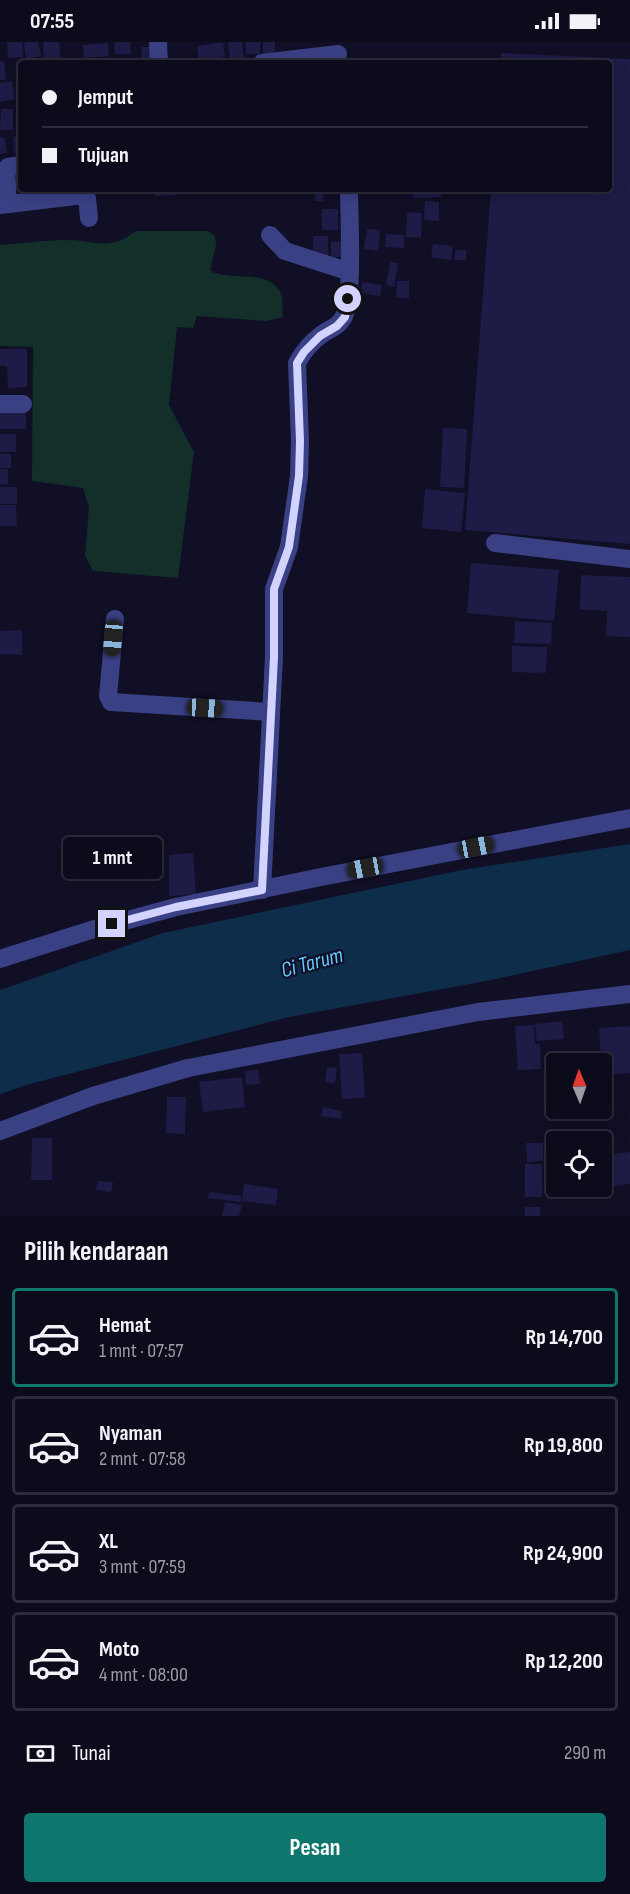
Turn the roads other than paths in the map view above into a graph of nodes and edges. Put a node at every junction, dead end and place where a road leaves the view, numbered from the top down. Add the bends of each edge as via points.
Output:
1 (158, 42) edge
2 (339, 53) edge
3 (159, 60) edge
4 (285, 60) edge
5 (18, 165) edge
6 (349, 192) edge
7 (4, 205) edge
8 (88, 218) dead end
9 (270, 236) dead end
10 (350, 272) junction
11 (0, 404) edge
12 (23, 404) dead end
13 (495, 543) dead end
14 (630, 559) edge
15 (115, 619) dead end
16 (272, 712) junction
17 (630, 818) edge
18 (262, 890) junction
19 (0, 959) edge
20 (630, 994) edge
21 (0, 1131) edge

1 - 3 street
2 - 4 street
5 - 7 street via 6,170
6 - 10 street
7 - 8 street via 84,195
9 - 10 street via 285,251
10 - 16 street via 345,317 320,336 297,363 299,476 289,547 274,589
11 - 12 street
13 - 14 street
15 - 16 street via 108,696 111,702
16 - 18 street
17 - 18 street
18 - 19 street via 155,913
20 - 21 street via 478,1012 188,1068 93,1096

